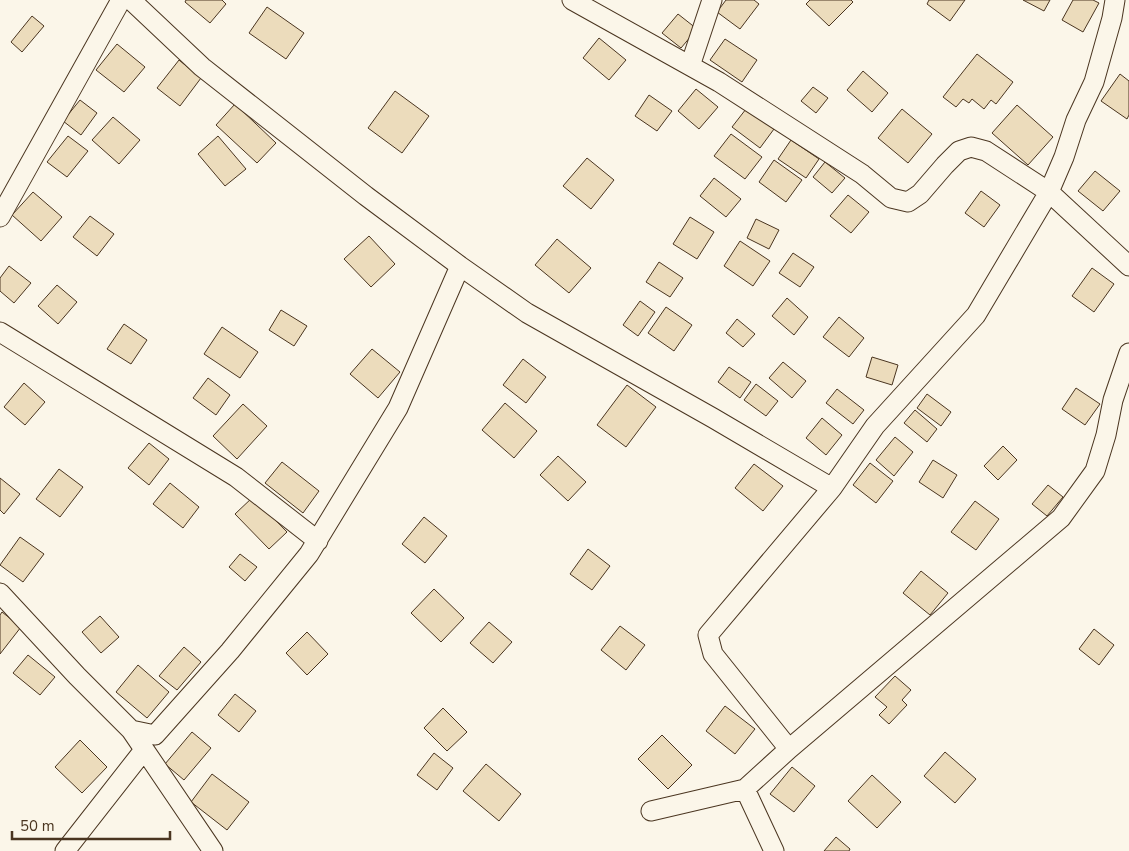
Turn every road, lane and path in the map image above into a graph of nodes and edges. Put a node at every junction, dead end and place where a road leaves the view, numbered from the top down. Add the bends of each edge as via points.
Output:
1 (121, 0) edge
2 (131, 0) edge
3 (572, 0) edge
4 (712, 0) edge
5 (1115, 0) edge
6 (690, 66) junction
7 (1049, 192) junction
8 (0, 217) edge
9 (460, 266) junction
10 (1129, 266) edge
11 (0, 332) edge
12 (1129, 353) edge
13 (832, 488) junction
14 (318, 541) junction
15 (0, 593) edge
16 (131, 730) junction
17 (789, 749) junction
18 (144, 750) junction
19 (745, 789) junction
20 (651, 811) dead end
21 (66, 851) edge
22 (213, 851) edge
23 (774, 851) edge

1 - 8 street
2 - 9 street via 202,67
3 - 6 street
4 - 6 street
5 - 7 street via 1094,82
6 - 7 street via 862,174 890,198 908,202 920,194 959,151 971,147 986,150
7 - 10 street
7 - 13 street via 976,315 875,426
9 - 13 street via 527,313
9 - 14 street via 398,408
11 - 14 street via 236,477
12 - 17 street via 1095,471 1062,518
13 - 17 street via 708,634 714,654
14 - 16 street via 230,651 155,735
15 - 16 street
16 - 18 street
17 - 19 street
18 - 21 street
18 - 22 street
19 - 20 street
19 - 23 street

